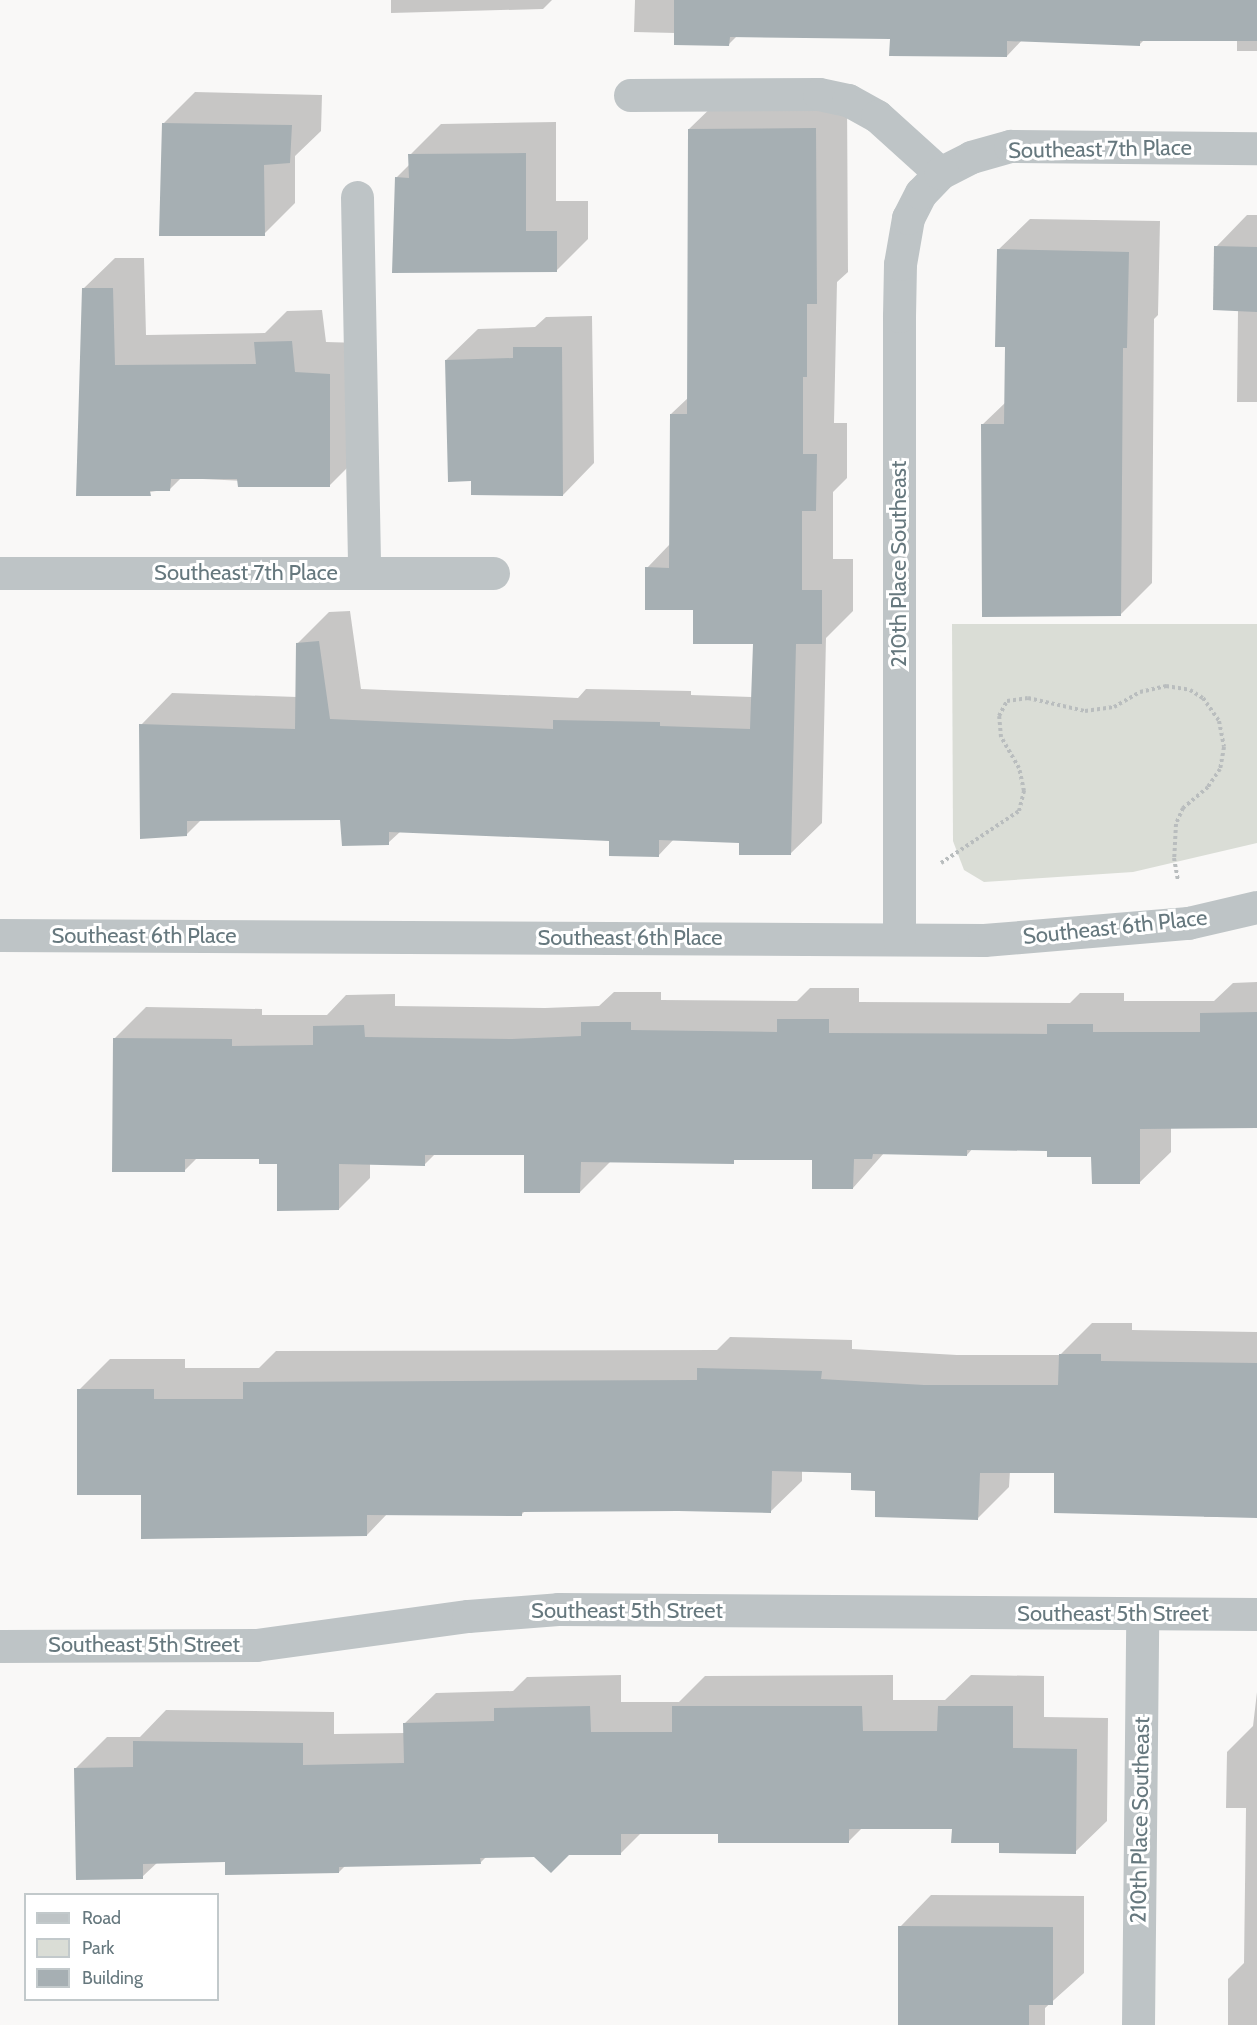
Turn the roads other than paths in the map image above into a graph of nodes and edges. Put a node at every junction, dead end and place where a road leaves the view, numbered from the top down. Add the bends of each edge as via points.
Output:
1 (630, 94) dead end
2 (1257, 148) edge
3 (930, 183) junction
4 (357, 197) dead end
5 (0, 573) edge
6 (364, 573) junction
7 (493, 573) dead end
8 (1257, 907) edge
9 (0, 935) edge
10 (899, 939) junction
11 (1257, 1614) edge
12 (1142, 1615) junction
13 (0, 1646) edge
14 (1138, 2025) edge

1 - 3 street via 819,94 848,100 877,116
2 - 3 street, Southeast 7th Place via 1010,146 971,157
3 - 10 street, 210th Place Southeast via 908,219 900,285
4 - 6 street
5 - 6 street, Southeast 7th Place
6 - 7 street, Southeast 7th Place
8 - 10 street, Southeast 6th Place via 1188,923 984,940
9 - 10 street, Southeast 6th Place
11 - 12 street, Southeast 5th Street
12 - 13 street, Southeast 5th Street via 558,1609 468,1616 256,1645
12 - 14 street, 210th Place Southeast

